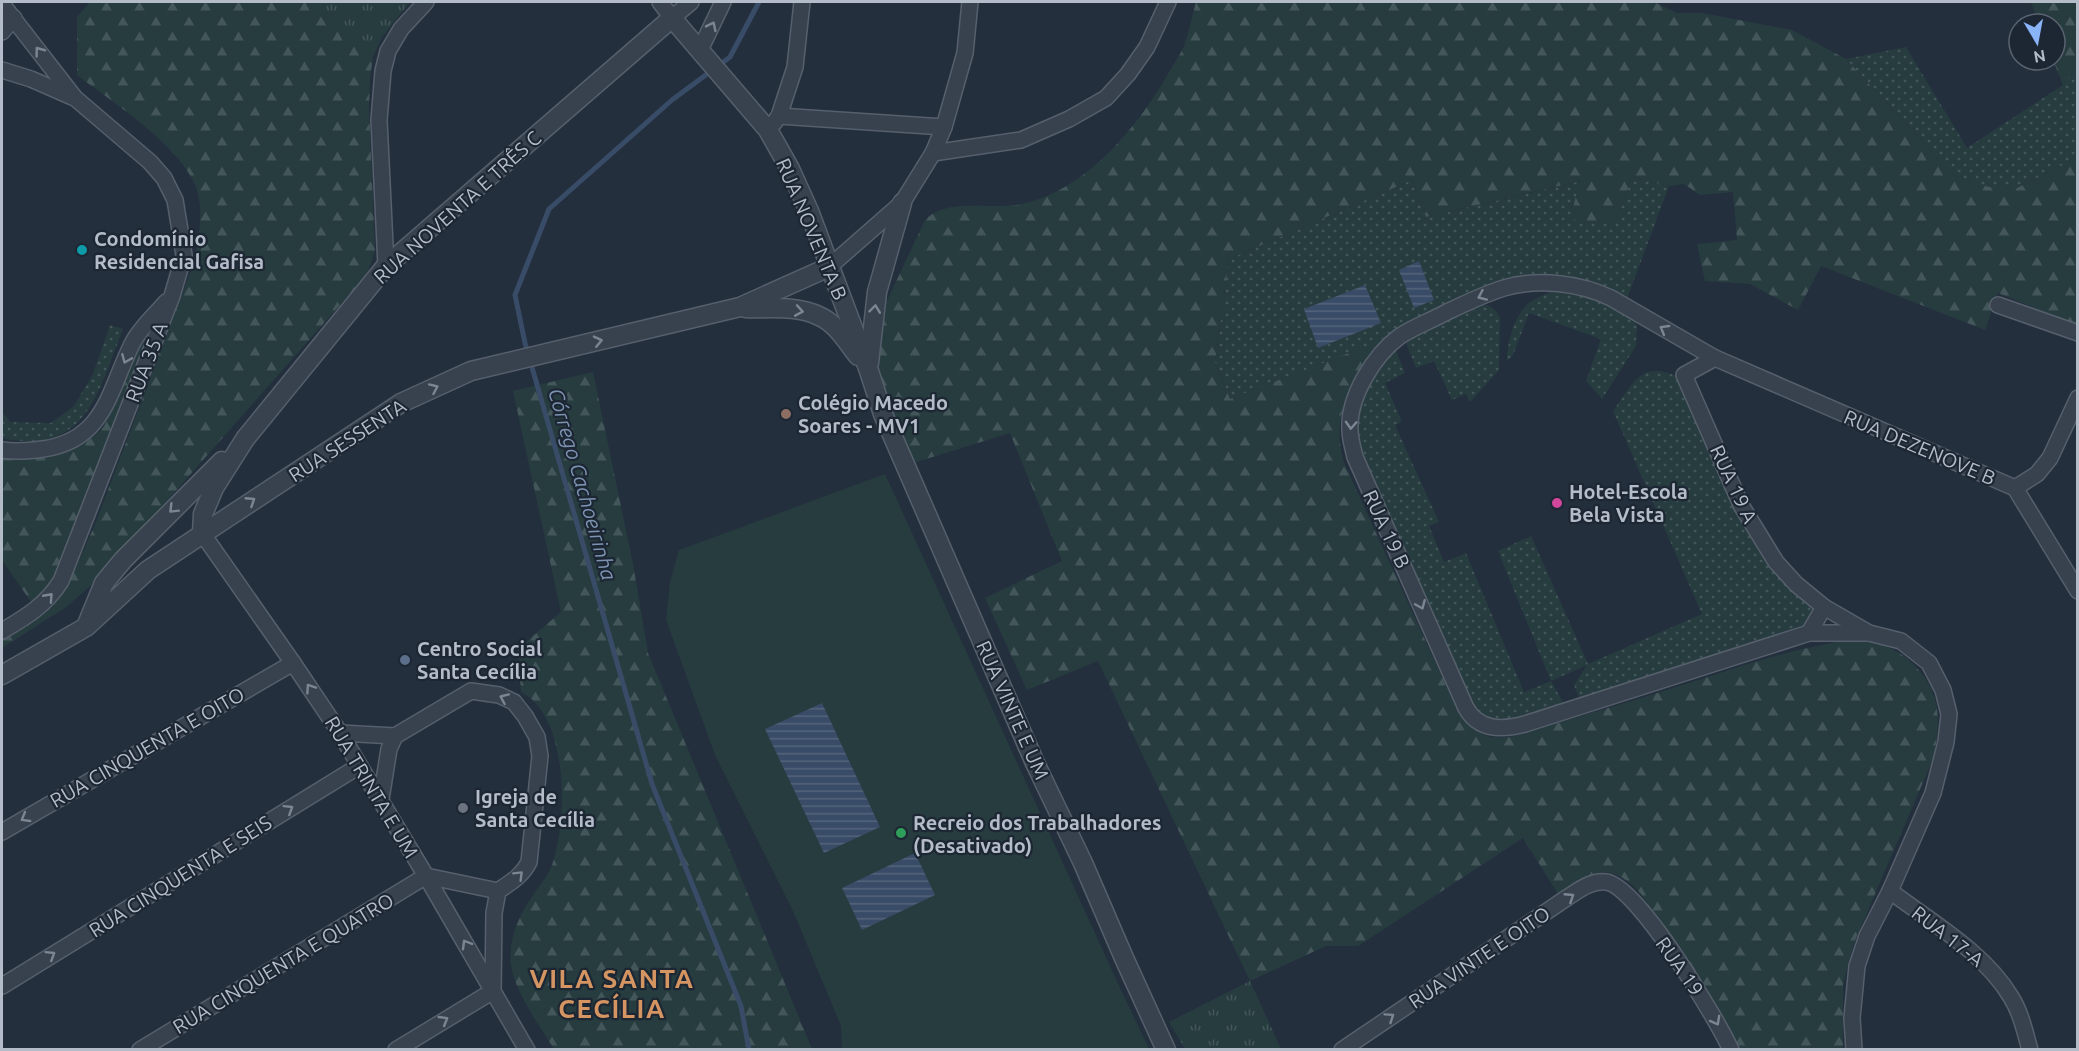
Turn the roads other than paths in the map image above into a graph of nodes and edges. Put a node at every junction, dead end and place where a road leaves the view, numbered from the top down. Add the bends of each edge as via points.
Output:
1 (426, 2) edge
2 (660, 2) edge
3 (691, 2) edge
4 (723, 2) edge
5 (802, 2) edge
6 (970, 2) edge
7 (1168, 2) edge
8 (2, 5) edge
9 (14, 18) junction
10 (672, 18) junction
11 (2, 32) edge
12 (704, 54) junction
13 (2, 70) edge
14 (75, 98) junction
15 (773, 123) junction
16 (945, 128) junction
17 (933, 153) junction
18 (902, 203) junction
19 (386, 266) junction
20 (829, 267) junction
21 (172, 296) junction
22 (1998, 305) dead end
23 (740, 308) junction
24 (2078, 333) edge
25 (1715, 358) junction
26 (868, 368) junction
27 (2078, 398) edge
28 (245, 439) junction
29 (2, 450) edge
30 (2015, 488) junction
31 (202, 533) junction
32 (2078, 591) edge
33 (1824, 607) junction
34 (86, 627) junction
35 (2, 631) edge
36 (1809, 633) junction
37 (1869, 633) junction
38 (293, 663) junction
39 (2, 675) edge
40 (340, 733) junction
41 (395, 736) junction
42 (359, 766) junction
43 (381, 799) junction
44 (2, 832) edge
45 (426, 876) junction
46 (1621, 888) joint
47 (498, 891) junction
48 (1890, 891) junction
49 (2, 986) edge
50 (493, 991) junction
51 (140, 1050) edge
52 (396, 1050) edge
53 (527, 1050) edge
54 (1166, 1050) edge
55 (1342, 1050) edge
56 (1731, 1050) edge
57 (1854, 1050) edge
58 (2030, 1050) edge

1 - 19 street via 401,29 388,51 383,71 379,120
2 - 10 street
3 - 10 street, RUA NOVENTA E TRÊS C
12 -> 4 street
5 - 15 street via 795,67
6 - 16 street via 965,53
7 - 17 street via 1147,47 1106,98 1021,140
8 - 9 street, RUA 35 A
9 - 11 street
14 -> 9 street, RUA 35 A
10 - 12 street, RUA NOVENTA B
10 - 19 street, RUA NOVENTA E TRÊS C
12 - 15 street, RUA NOVENTA B
13 - 14 street, RUA 35 A
14 - 21 street, RUA 35 A via 150,162 175,200 184,255
15 - 16 street
15 - 20 street, RUA NOVENTA B
16 - 17 street
17 - 18 street
18 - 20 street
26 -> 18 street via 877,292
19 - 28 street, RUA NOVENTA E TRÊS C
20 - 23 street
20 - 26 street, RUA NOVENTA B
21 -> 29 street via 138,334 108,400 84,434 50,448
35 -> 21 street, RUA 35 A via 33,613 62,581
22 - 24 street
23 -> 26 street via 797,310 820,316 834,326
31 -> 23 street, RUA SESSENTA via 401,403 471,371
25 - 30 street, RUA DEZENOVE B
25 - 33 street, RUA 19 A via 1684,375 1741,505 1766,548 1785,573
25 -> 36 street, RUA 19 B via 1594,290 1549,283 1505,287 1412,329 1390,345 1359,390 1350,421 1352,445 1466,708 1479,723 1495,728 1525,724
26 - 54 street, RUA VINTE E UM via 884,414 1035,763
27 - 30 street via 2050,458 2037,474
28 - 31 street, RUA NOVENTA E TRÊS C via 214,488 203,514
28 -> 34 street via 123,560 104,583
30 - 32 street, RUA DEZENOVE B
31 - 34 street, RUA SESSENTA via 148,570
31 - 38 street, RUA TRINTA E UM
33 - 36 street
33 - 37 street
34 - 39 street, RUA SESSENTA
36 - 37 street, RUA 19 B
37 - 48 street via 1901,641 1929,663 1943,690 1948,714 1934,793
40 -> 38 street, RUA TRINTA E UM
38 -> 44 street, RUA CINQUENTA E OITO
40 - 41 street
40 - 42 street, RUA TRINTA E UM
41 - 43 street via 389,749
47 -> 41 street via 524,872 529,862 540,756 537,737 525,716 514,702 471,691
42 - 43 street, RUA TRINTA E UM
49 -> 42 street, RUA CINQUENTA E SEIS
43 - 45 street, RUA TRINTA E UM
45 - 47 street
50 -> 45 street, RUA TRINTA E UM
45 - 51 street, RUA CINQUENTA E QUATRO
55 -> 46 street, RUA VINTE E OITO via 1578,891 1597,882
46 -> 56 street, RUA 19 via 1684,968
47 - 50 street
48 - 57 street via 1857,966 1852,1018
48 - 58 street, RUA 17-A via 1985,962 2012,998
52 -> 50 street
50 - 53 street, RUA TRINTA E UM

